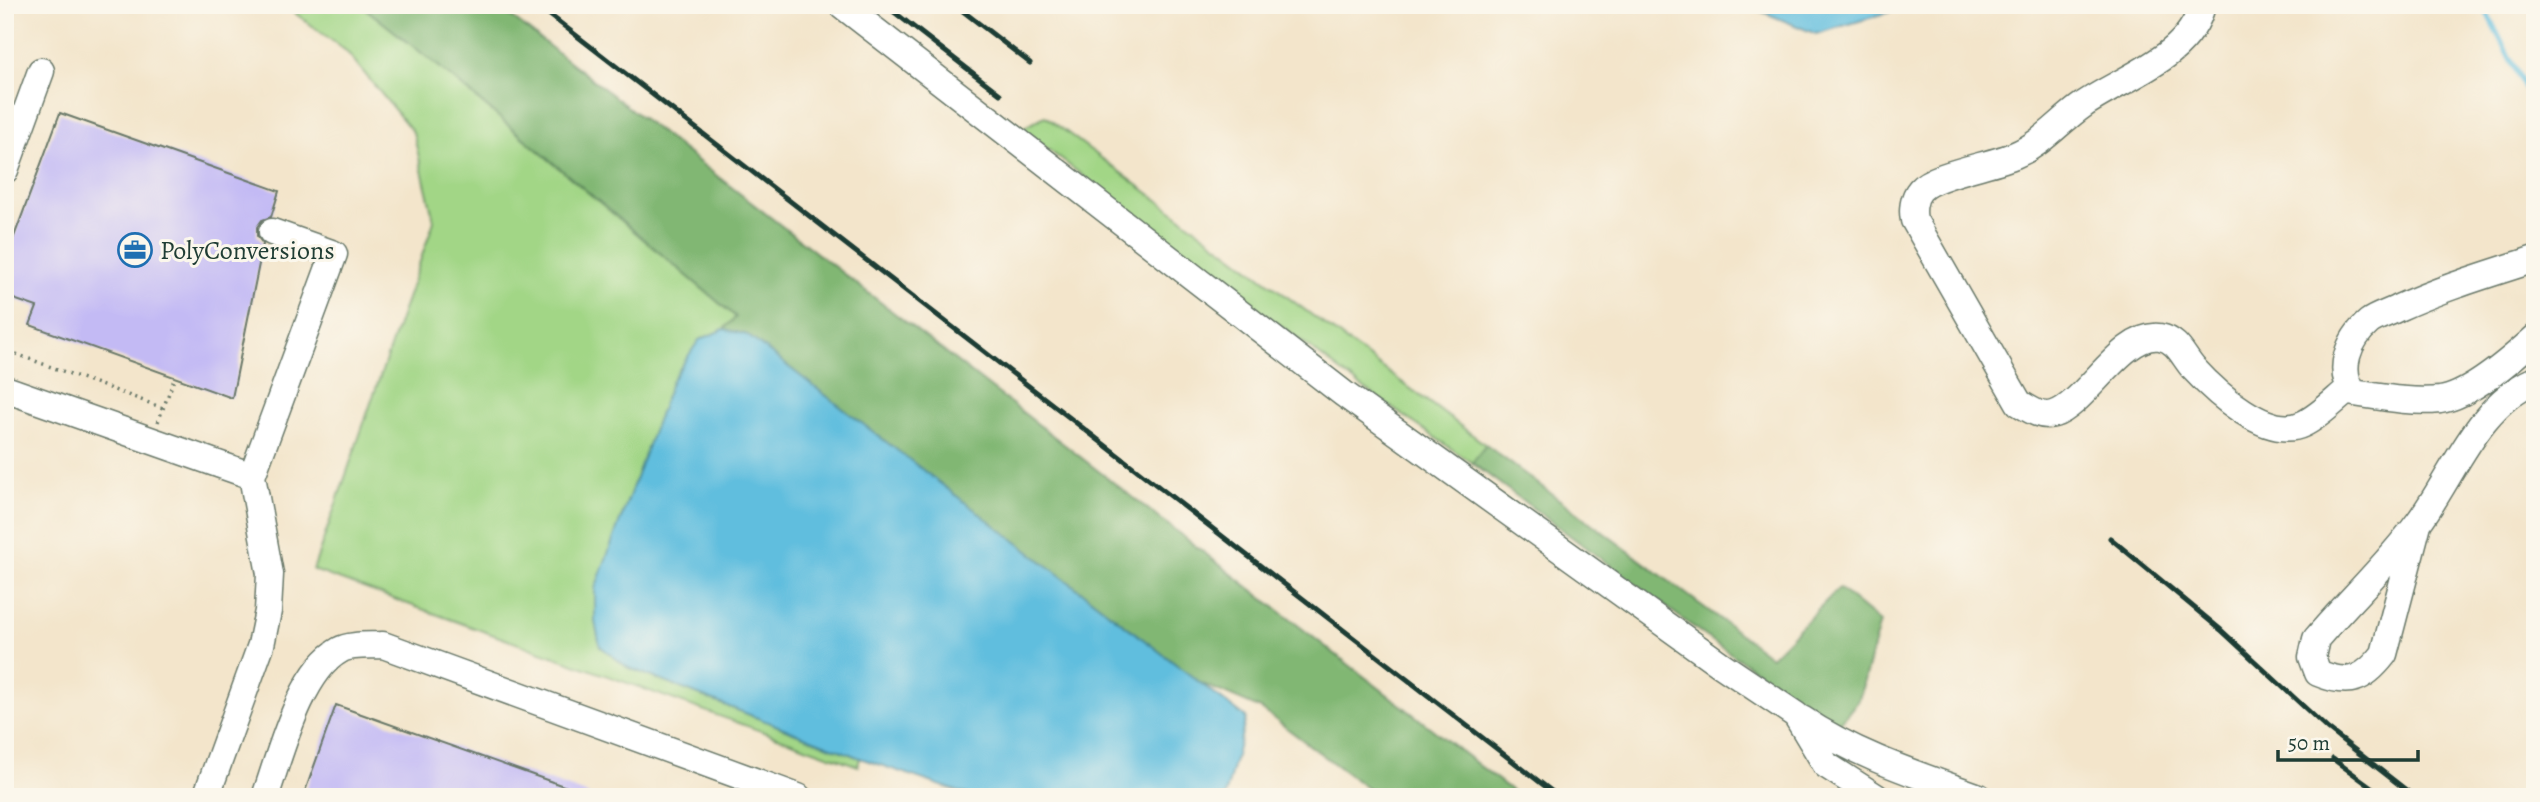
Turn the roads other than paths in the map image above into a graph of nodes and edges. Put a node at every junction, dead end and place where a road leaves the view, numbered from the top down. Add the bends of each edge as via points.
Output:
1 (842, 5) edge
2 (2195, 11) edge
3 (41, 71) dead end
4 (15, 114) edge
5 (5, 170) edge
6 (272, 232) dead end
7 (2535, 259) edge
8 (2535, 338) edge
9 (2535, 380) edge
10 (2350, 388) junction
11 (5, 389) edge
12 (252, 476) junction
13 (2418, 524) junction
14 (1796, 715) junction
15 (206, 797) edge
16 (265, 797) edge
17 (798, 797) edge
18 (1876, 797) edge
19 (1979, 797) edge

1 - 14 lane via 1343,394
2 - 10 lane via 2173,51 2083,105 2046,137 2015,155 1933,181 1919,190 1912,210 1914,220 2019,402 2034,412 2052,415 2067,407 2123,352 2158,336 2174,342 2193,368 2233,405 2259,421 2302,425
3 - 4 lane
4 - 5 lane
6 - 12 lane via 334,254
7 - 10 lane via 2371,320 2354,338 2344,366
8 - 10 lane via 2475,386 2442,400 2387,398 2354,393
9 - 13 lane via 2496,406
11 - 12 lane
12 - 15 lane via 270,574 268,611 261,645
13 - 13 lane via 2316,639 2312,657 2318,673 2337,681 2356,679 2384,654
14 - 18 lane via 1826,765
14 - 19 lane via 1826,735
16 - 17 lane via 302,694 317,670 341,649 383,645

